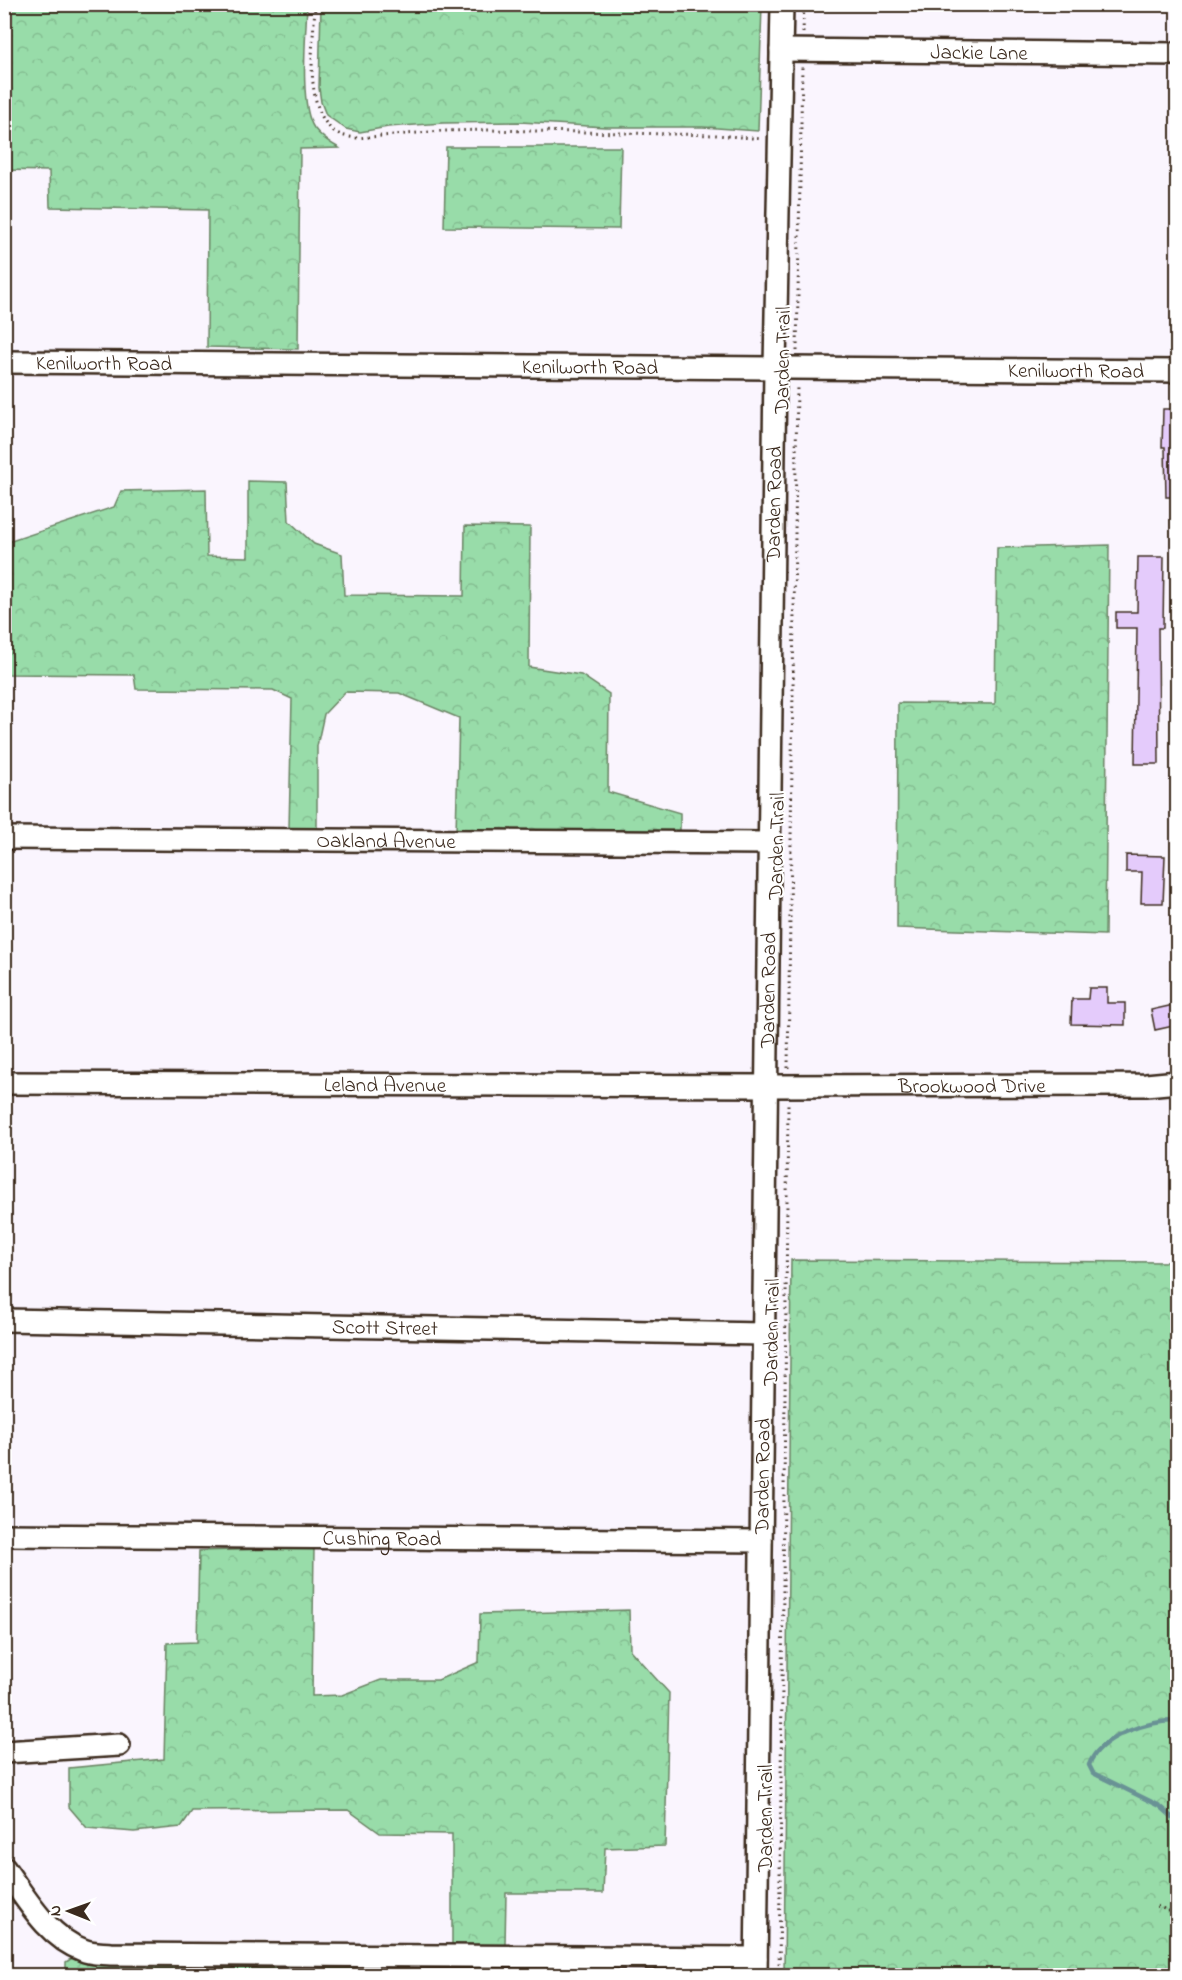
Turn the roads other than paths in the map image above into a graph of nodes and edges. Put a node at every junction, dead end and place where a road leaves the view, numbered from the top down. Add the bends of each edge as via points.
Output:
1 (782, 4) edge
2 (781, 50) junction
3 (1178, 54) edge
4 (4, 362) edge
5 (775, 367) junction
6 (1178, 371) edge
7 (4, 838) edge
8 (769, 843) junction
9 (1178, 1082) edge
10 (4, 1083) edge
11 (766, 1086) junction
12 (4, 1320) edge
13 (764, 1334) junction
14 (4, 1536) edge
15 (760, 1541) junction
16 (119, 1745) dead end
17 (4, 1752) edge
18 (4, 1868) edge
19 (756, 1967) edge

1 - 2 street, Darden Road
2 - 3 street, Jackie Lane
2 - 5 street, Darden Road
4 - 5 street, Kenilworth Road
5 - 6 street, Kenilworth Road
5 - 8 street, Darden Road
7 - 8 street, Oakland Avenue
8 - 11 street, Darden Road
9 - 11 street, Brookwood Drive
10 - 11 street, Leland Avenue
11 - 13 street, Darden Road
12 - 13 street, Scott Street
13 - 15 street, Darden Road
14 - 15 street, Cushing Road
15 - 19 street, Darden Road
16 - 17 street
18 - 19 street via 46,1924 84,1951

